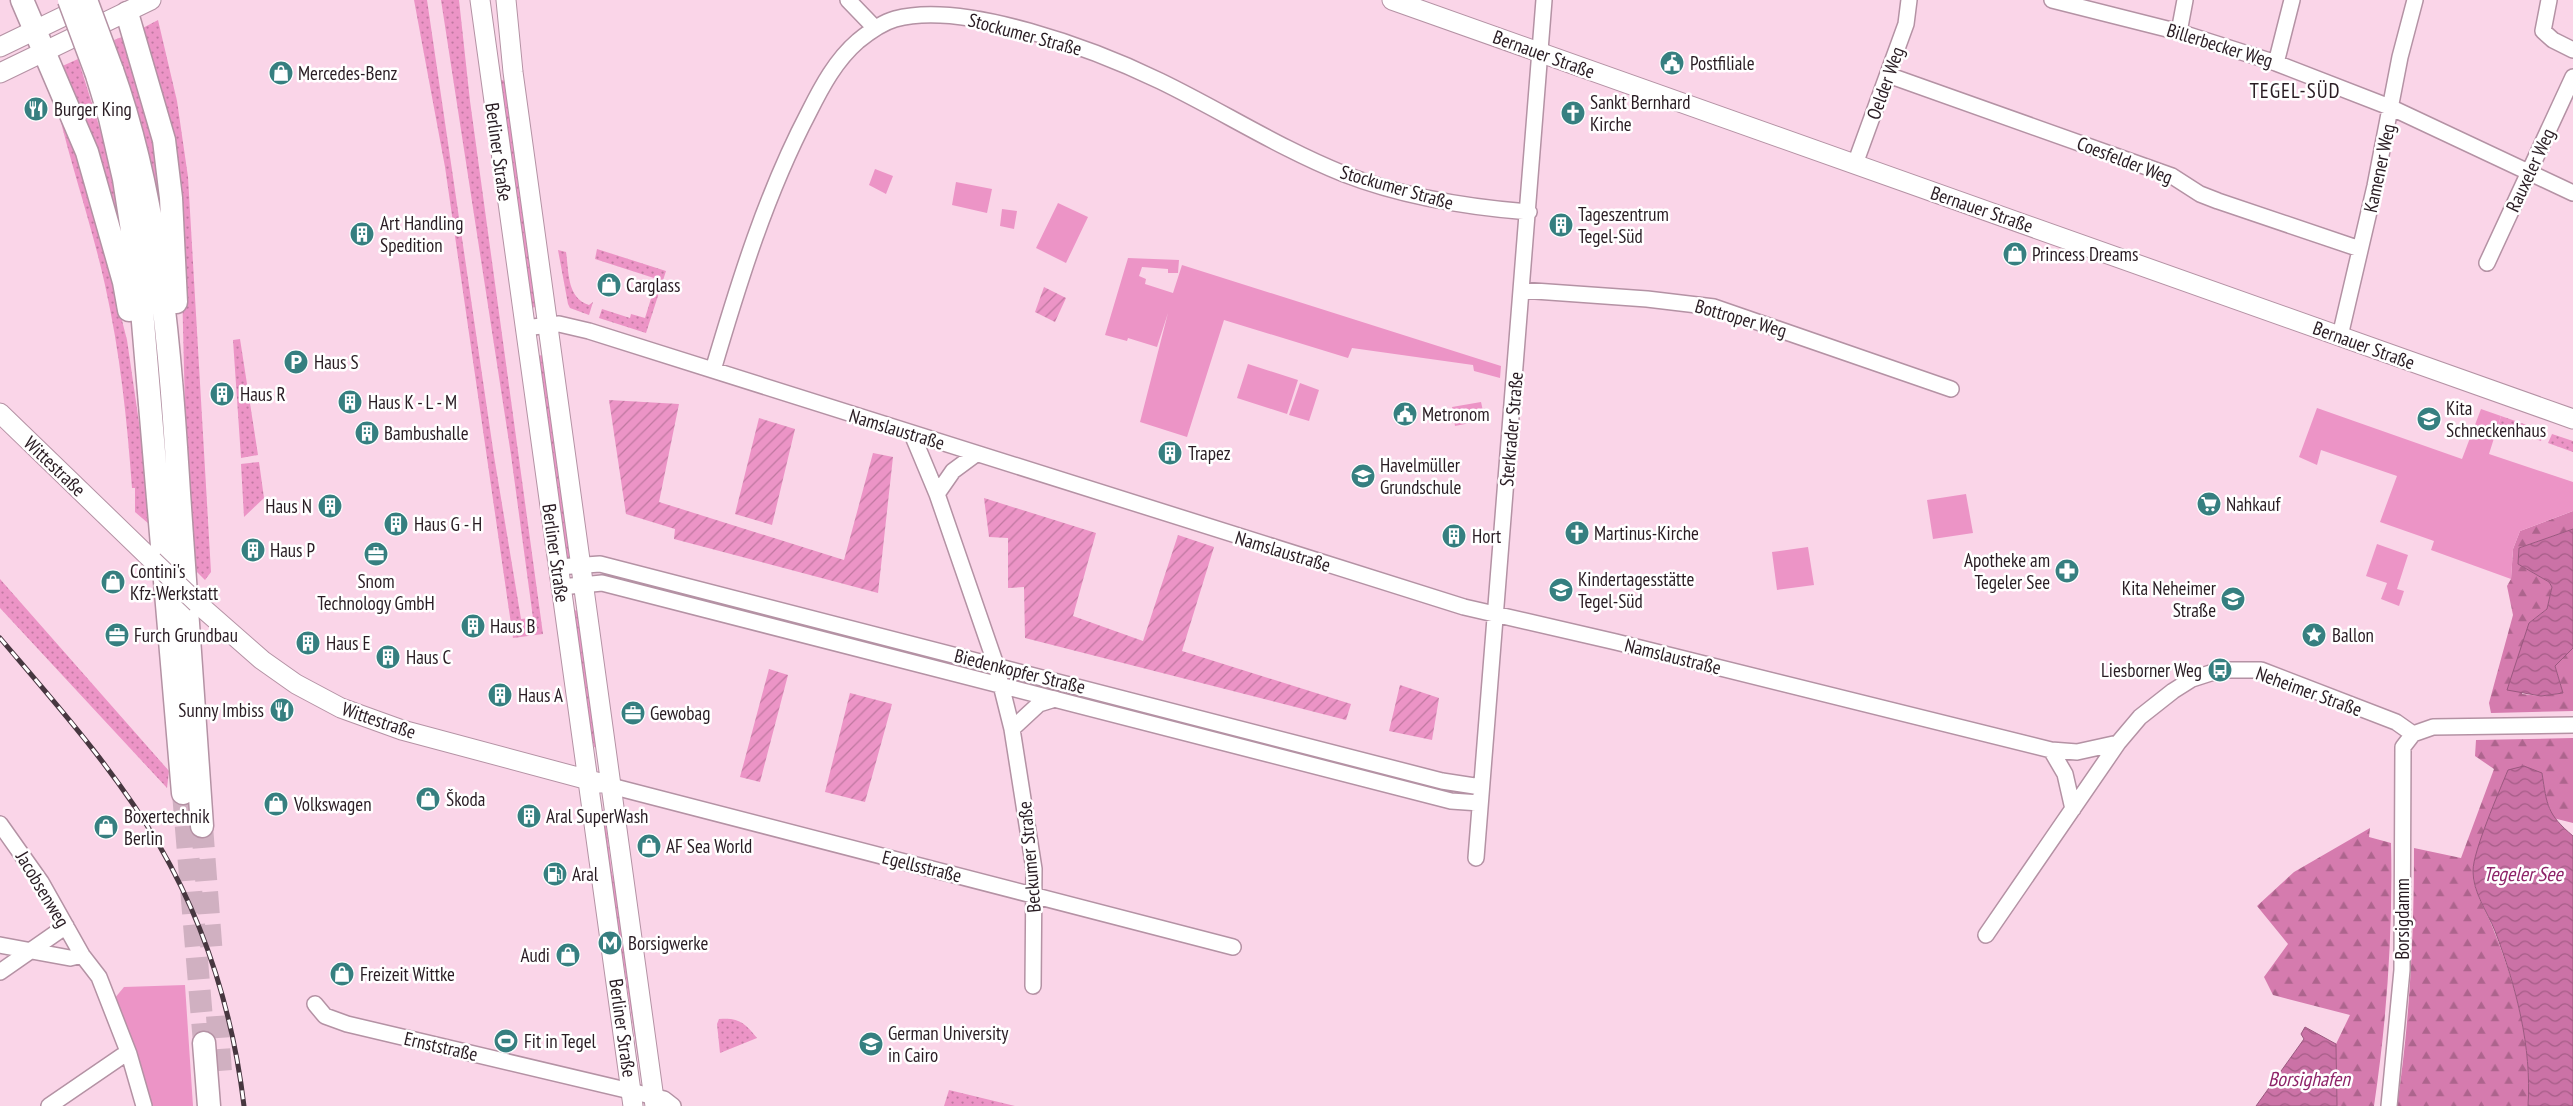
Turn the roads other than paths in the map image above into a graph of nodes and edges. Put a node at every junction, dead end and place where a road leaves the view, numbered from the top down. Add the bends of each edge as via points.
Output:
1 (22, 0) edge
2 (68, 0) edge
3 (86, 0) edge
4 (98, 0) edge
5 (152, 0) edge
6 (480, 0) edge
7 (506, 0) edge
8 (848, 0) edge
9 (1392, 0) edge
10 (1544, 0) edge
11 (1909, 0) edge
12 (2052, 0) edge
13 (2185, 0) edge
14 (2292, 0) edge
15 (2415, 0) edge
16 (2549, 0) edge
17 (2079, 3) edge
18 (126, 6) edge
19 (875, 28) junction
20 (35, 31) junction
21 (2179, 32) junction
22 (0, 48) edge
23 (2573, 50) edge
24 (45, 53) junction
25 (1541, 53) junction
26 (2276, 62) junction
27 (0, 73) edge
28 (104, 73) junction
29 (1888, 75) junction
30 (2573, 77) edge
31 (2392, 108) junction
32 (1855, 164) junction
33 (2530, 171) junction
34 (2573, 193) edge
35 (1529, 212) junction
36 (2360, 249) junction
37 (2487, 263) dead end
38 (1521, 290) junction
39 (549, 324) junction
40 (524, 328) junction
41 (2340, 336) junction
42 (713, 370) junction
43 (146, 371) junction
44 (170, 372) junction
45 (1951, 390) dead end
46 (0, 413) edge
47 (2573, 419) edge
48 (912, 434) junction
49 (976, 454) junction
50 (937, 494) junction
51 (558, 567) junction
52 (582, 575) junction
53 (561, 586) junction
54 (1495, 613) junction
55 (996, 664) junction
56 (1060, 681) junction
57 (1000, 685) junction
58 (1055, 699) junction
59 (2573, 725) edge
60 (1012, 729) junction
61 (2413, 734) junction
62 (2118, 743) junction
63 (2051, 750) junction
64 (590, 780) junction
65 (611, 786) junction
66 (1481, 787) junction
67 (183, 793) tunnel mouth
68 (1480, 803) junction
69 (2073, 809) junction
70 (0, 824) edge
71 (202, 826) tunnel mouth
72 (1476, 858) dead end
73 (1035, 896) junction
74 (66, 926) junction
75 (1986, 935) dead end
76 (0, 945) edge
77 (1233, 947) dead end
78 (29, 951) junction
79 (82, 955) junction
80 (0, 972) edge
81 (1033, 986) dead end
82 (315, 1004) dead end
83 (204, 1044) tunnel mouth
84 (129, 1054) junction
85 (222, 1072) tunnel mouth
86 (632, 1099) edge
87 (654, 1102) edge
88 (49, 1106) edge
89 (144, 1106) edge
90 (209, 1106) edge
91 (224, 1106) edge
92 (673, 1106) edge
93 (2389, 1106) edge

1 - 20 highway
2 - 28 highway, bridge
3 - 28 highway, bridge
4 - 20 main road
5 - 18 main road
6 - 40 main road, Berliner Straße
7 - 39 main road, Berliner Straße via 513,72
8 - 19 street
9 - 25 main road, Bernauer Straße
10 - 25 street, Sterkrader Straße
11 - 29 street, Oelder Weg via 1906,24
12 - 17 street, Billerbecker Weg
13 - 21 street
14 - 26 street
15 - 31 street, Kamener Weg via 2400,57
16 - 23 street via 2543,31
17 - 21 street, Billerbecker Weg
18 - 24 main road
18 - 44 highway via 164,140 171,198 178,354
19 - 35 street, Stockumer Straße via 893,19 938,14 993,23 1060,41 1160,80 1290,151 1346,175 1452,204
19 - 42 street, Stockumer Straße via 837,62 794,140 759,226
20 - 22 main road
20 - 24 highway
21 - 26 street, Billerbecker Weg
24 - 27 main road
24 - 43 highway via 86,152 124,282 138,357
25 - 32 main road, Bernauer Straße
25 - 35 street, Sterkrader Straße
26 - 31 street, Billerbecker Weg
28 - 43 highway via 133,227
28 - 44 highway via 127,112 141,171 158,270
29 - 32 street, Oelder Weg
29 - 36 street, Coesfelder Weg via 2172,176 2218,201
30 - 33 street, Rauxeler Weg
31 - 33 street, Billerbecker Weg
31 - 36 street, Kamener Weg
32 - 41 main road, Bernauer Straße
33 - 34 street, Billerbecker Weg
33 - 37 street, Rauxeler Weg
35 - 38 street, Sterkrader Straße
36 - 41 street, Kamener Weg
38 - 45 street, Bottroper Weg via 1714,307
38 - 54 street, Sterkrader Straße
39 - 40 street, Namslaustraße
39 - 42 street, Namslaustraße via 589,331
39 - 52 main road, Berliner Straße
40 - 51 main road, Berliner Straße
41 - 47 main road, Bernauer Straße
42 - 48 street, Namslaustraße
43 - 67 highway
44 - 71 highway
46 - 64 main road, Wittestraße, bridge via 197,603 262,660 296,684 341,708 402,730
48 - 49 street, Namslaustraße
48 - 50 street, Beckumer Straße
49 - 50 street via 953,471
49 - 54 street, Namslaustraße via 1434,598
50 - 55 street, Beckumer Straße
51 - 52 street, Biedenkopfer Straße
51 - 53 main road, Berliner Straße
52 - 53 street, Biedenkopfer Straße
52 - 55 street, Biedenkopfer Straße via 600,564
52 - 57 street, Biedenkopfer Straße via 602,583
52 - 65 main road, Berliner Straße
53 - 64 main road, Berliner Straße
54 - 63 street, Namslaustraße
54 - 66 street, Sterkrader Straße
55 - 56 street, Biedenkopfer Straße
55 - 57 street, Beckumer Straße
56 - 58 street
56 - 66 street, Biedenkopfer Straße via 1442,781
57 - 58 street, Biedenkopfer Straße
57 - 60 street, Beckumer Straße
58 - 60 street via 1039,704
58 - 68 street, Biedenkopfer Straße via 1451,801
59 - 61 street via 2433,727
60 - 73 street, Beckumer Straße via 1028,819
61 - 62 street, Neheimer Straße via 2396,722 2261,670 2244,669 2220,670 2192,679 2140,717
61 - 93 street, Borsigdamm via 2403,747 2402,759 2402,970
62 - 63 street, Namslaustraße via 2078,752
62 - 69 street, Neheimer Straße
63 - 69 street via 2065,774
64 - 65 main road, Wittestraße
64 - 86 main road, Berliner Straße
65 - 73 street, Egellsstraße
65 - 87 main road, Berliner Straße
66 - 68 street, Sterkrader Straße
68 - 72 street, Sterkrader Straße
69 - 75 street, Neheimer Straße
70 - 74 street, Jacobsenweg via 41,882
73 - 77 street, Egellsstraße
73 - 81 street, Beckumer Straße
74 - 78 street
74 - 79 street, Jacobsenweg
76 - 78 street
78 - 79 street via 70,958
78 - 80 street
79 - 84 street, Jacobsenweg via 99,977
82 - 86 street, Ernststraße via 325,1016 347,1024
83 - 90 highway
84 - 88 street
84 - 89 street, Jacobsenweg
85 - 91 highway
86 - 87 street, Ernststraße
87 - 92 street, Ernststraße via 664,1099

